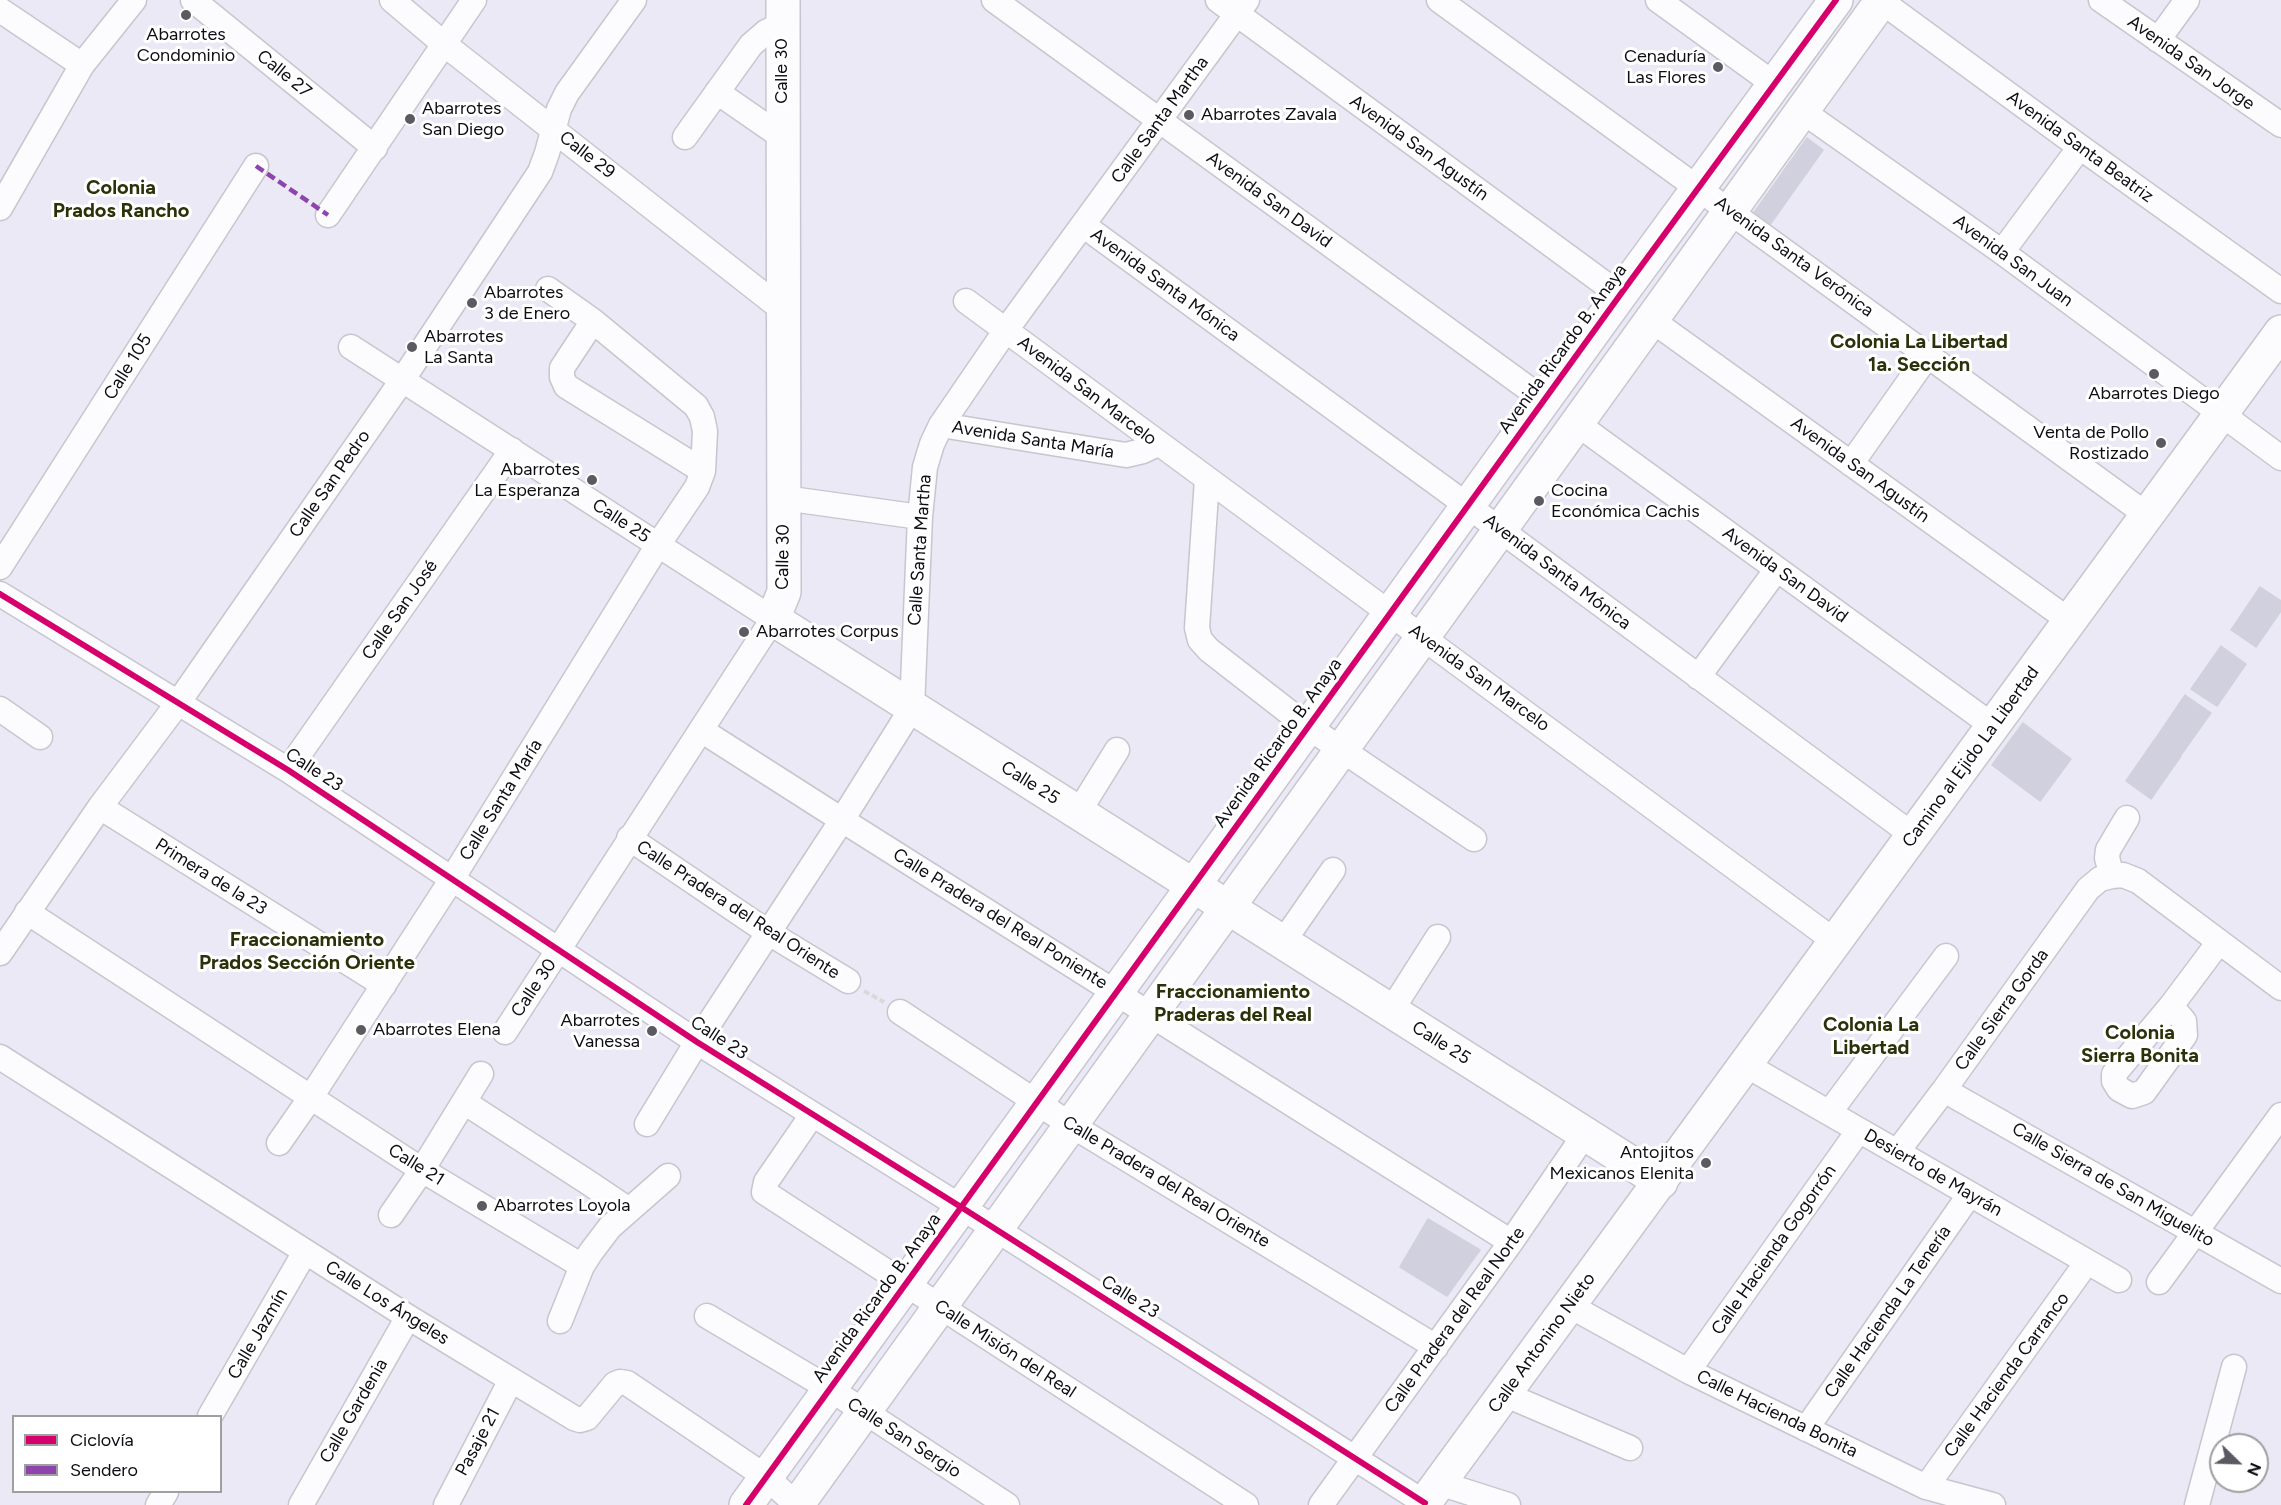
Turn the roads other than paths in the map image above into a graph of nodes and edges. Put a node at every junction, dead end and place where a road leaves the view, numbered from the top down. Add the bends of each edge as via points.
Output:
1 (134, 0) edge
2 (193, 0) edge
3 (392, 0) edge
4 (474, 0) edge
5 (634, 0) edge
6 (994, 0) edge
7 (1218, 0) edge
8 (1439, 0) edge
9 (1658, 0) edge
10 (1836, 0) edge
11 (2101, 0) edge
12 (2187, 0) edge
13 (1881, 1) edge
14 (1242, 7) edge
15 (0, 10) edge
16 (782, 12) edge
17 (2158, 40) junction
18 (444, 44) junction
19 (82, 65) junction
20 (1774, 84) junction
21 (717, 92) junction
22 (1802, 111) junction
23 (1159, 120) junction
24 (2281, 125) edge
25 (554, 129) junction
26 (685, 137) dead end
27 (782, 137) junction
28 (2080, 147) junction
29 (375, 148) junction
30 (256, 166) dead end
31 (1699, 187) junction
32 (0, 207) edge
33 (1730, 210) junction
34 (328, 215) dead end
35 (1083, 225) junction
36 (2002, 252) junction
37 (548, 289) dead end
38 (2281, 291) edge
39 (1620, 295) junction
40 (966, 301) dead end
41 (783, 310) junction
42 (1650, 319) junction
43 (593, 321) junction
44 (1006, 330) junction
45 (2281, 332) edge
46 (351, 347) dead end
47 (1928, 355) junction
48 (403, 379) junction
49 (1544, 400) junction
50 (2221, 414) junction
51 (1576, 423) junction
52 (941, 425) junction
53 (1158, 444) junction
54 (512, 450) junction
55 (2281, 458) edge
56 (1851, 464) junction
57 (703, 471) junction
58 (1207, 479) junction
59 (784, 498) junction
60 (1468, 506) junction
61 (2147, 515) junction
62 (920, 517) junction
63 (1499, 530) junction
64 (658, 545) junction
65 (0, 567) edge
66 (1777, 570) junction
67 (0, 594) edge
68 (1391, 613) junction
69 (773, 620) junction
70 (2070, 621) junction
71 (1422, 636) junction
72 (1698, 677) junction
73 (178, 703) junction
74 (912, 708) junction
75 (0, 709) edge
76 (1993, 726) junction
77 (1308, 727) junction
78 (701, 730) junction
79 (40, 737) dead end
80 (1117, 750) dead end
81 (1341, 750) junction
82 (288, 770) junction
83 (100, 807) junction
84 (1078, 813) junction
85 (2127, 818) dead end
86 (842, 820) junction
87 (1914, 836) junction
88 (629, 838) junction
89 (1474, 839) dead end
90 (1333, 870) dead end
91 (2112, 876) junction
92 (452, 879) junction
93 (1193, 886) junction
94 (1227, 907) junction
95 (27, 912) junction
96 (769, 933) junction
97 (1438, 938) dead end
98 (1282, 942) junction
99 (1836, 942) junction
100 (2219, 942) junction
101 (559, 951) junction
102 (0, 953) edge
103 (1946, 956) dead end
104 (848, 981) road end
105 (384, 985) junction
106 (2281, 988) edge
107 (1117, 992) junction
108 (2171, 1006) dead end
109 (1391, 1011) junction
110 (900, 1012) road end
111 (1150, 1014) junction
112 (505, 1032) dead end
113 (697, 1042) junction
114 (0, 1057) edge
115 (1746, 1065) junction
116 (481, 1074) dead end
117 (1944, 1090) junction
118 (311, 1097) junction
119 (464, 1102) junction
120 (1037, 1103) junction
121 (1829, 1113) junction
122 (812, 1115) junction
123 (2281, 1115) edge
124 (647, 1124) dead end
125 (1071, 1125) junction
126 (1859, 1130) junction
127 (1585, 1134) junction
128 (279, 1143) dead end
129 (1897, 1152) junction
130 (422, 1170) junction
131 (668, 1176) dead end
132 (1661, 1182) junction
133 (1970, 1194) junction
134 (961, 1207) junction
135 (628, 1210) junction
136 (392, 1215) dead end
137 (995, 1230) junction
138 (2195, 1232) junction
139 (1511, 1242) junction
140 (305, 1252) junction
141 (2087, 1262) junction
142 (582, 1266) junction
143 (2119, 1281) dead end
144 (2281, 1281) edge
145 (2159, 1282) dead end
146 (905, 1285) junction
147 (940, 1306) junction
148 (1570, 1306) junction
149 (707, 1316) dead end
150 (408, 1317) junction
151 (560, 1321) dead end
152 (1436, 1347) junction
153 (2235, 1367) dead end
154 (1688, 1371) junction
155 (511, 1380) junction
156 (830, 1389) junction
157 (1504, 1394) junction
158 (864, 1413) junction
159 (211, 1415) edge
160 (1806, 1429) junction
161 (1630, 1448) dead end
162 (1355, 1458) junction
163 (766, 1478) junction
164 (1926, 1487) junction
165 (1429, 1497) edge
166 (301, 1505) edge
167 (446, 1505) edge
168 (746, 1505) edge
169 (797, 1505) edge
170 (1007, 1505) edge
171 (1246, 1505) edge
172 (1322, 1505) edge
173 (1506, 1505) edge
174 (1993, 1505) edge
175 (2197, 1505) edge

1 - 19 street
2 - 29 street, Calle 27
3 - 18 street, Calle 29
4 - 18 street
5 - 25 street, Calle San Pedro via 567,93
6 - 23 street, Avenida San David
7 - 14 street, Avenida San Agustín
8 - 31 street, Avenida Santa Verónica
9 - 20 street
10 - 20 street, Avenida Ricardo B. Anaya
11 - 17 street, Avenida San Jorge
12 - 17 street
13 - 22 street
13 - 28 street, Avenida Santa Beatriz
14 - 23 street, Calle Santa Martha
14 - 39 street, Avenida San Agustín
15 - 19 street
16 - 21 street via 751,45
16 - 27 street, Calle 30
17 - 24 street, Avenida San Jorge
18 - 25 street, Calle 29
18 - 29 street
19 - 32 street
20 - 31 street, Avenida Ricardo B. Anaya
21 - 26 street
21 - 27 street
22 - 33 street
22 - 36 street, Avenida San Juan
23 - 35 street, Calle Santa Martha
23 - 49 street, Avenida San David
25 - 41 street, Calle 29
25 - 48 street, Calle San Pedro via 540,172
27 - 41 street, Calle 30
28 - 36 street
28 - 38 street, Avenida Santa Beatriz
29 - 34 street
30 - 65 street, Calle 105
31 - 33 street, Avenida Santa Verónica
31 - 39 street, Avenida Ricardo B. Anaya
33 - 42 street
33 - 47 street, Avenida Santa Verónica
35 - 44 street, Calle Santa Martha
35 - 60 street, Avenida Santa Mónica
36 - 50 street, Avenida San Juan
37 - 43 street
39 - 49 street, Avenida Ricardo B. Anaya
40 - 44 street, Avenida San Marcelo
41 - 59 street, Calle 30
42 - 51 street
42 - 56 street, Avenida San Agustín
43 - 57 street via 696,406 705,431
43 - 57 street via 562,368 566,386
44 - 52 street, Calle Santa Martha
44 - 53 street, Avenida San Marcelo
45 - 50 street, Camino al Ejido La Libertad
46 - 48 street, Calle 25
47 - 56 street
47 - 61 street, Avenida Santa Verónica
48 - 54 street, Calle 25
48 - 73 street, Calle San Pedro
49 - 60 street, Avenida Ricardo B. Anaya
50 - 55 street, Avenida San Juan
50 - 61 street, Camino al Ejido La Libertad
51 - 63 street
51 - 66 street, Avenida San David
52 - 53 street, Avenida Santa María via 1126,454
52 - 62 street, Calle Santa Martha via 925,467
53 - 58 street, Avenida San Marcelo
54 - 64 street, Calle 25
54 - 82 street, Calle San José
56 - 70 street, Avenida San Agustín
57 - 64 street, Calle Santa María via 697,487
58 - 68 street, Avenida San Marcelo
58 - 77 street via 1197,628 1200,640
59 - 62 street
59 - 69 street, Calle 30 via 784,592
60 - 63 street, Avenida Santa Mónica
60 - 68 street, Avenida Ricardo B. Anaya
61 - 70 street, Camino al Ejido La Libertad
62 - 74 street, Calle Santa Martha
63 - 71 street
63 - 72 street, Avenida Santa Mónica
64 - 69 street, Calle 25
64 - 92 street, Calle Santa María
66 - 72 street
66 - 76 street, Avenida San David
67 - 73 street, Calle 23
68 - 71 street, Avenida San Marcelo
68 - 77 street, Avenida Ricardo B. Anaya
69 - 74 street, Calle 25
69 - 78 street, Calle 30
70 - 76 street, Camino al Ejido La Libertad
71 - 81 street
71 - 99 street, Avenida San Marcelo
72 - 87 street, Avenida Santa Mónica
73 - 82 street, Calle 23
73 - 83 street, Calle San Pedro
74 - 84 street, Calle 25
74 - 86 street, Calle Santa Martha
75 - 79 street
76 - 87 street, Camino al Ejido La Libertad
77 - 81 street
77 - 93 street, Avenida Ricardo B. Anaya
78 - 86 street, Calle Pradera del Real Poniente
78 - 88 street, Calle 30
80 - 84 street
81 - 89 street
81 - 94 street
82 - 92 street, Calle 23
83 - 95 street, Calle San Pedro
83 - 105 street, Primera de la 23
84 - 93 street, Calle 25
85 - 91 street via 2108,850
86 - 96 street, Calle Santa Martha
86 - 107 street, Calle Pradera del Real Poniente
87 - 99 street, Camino al Ejido La Libertad
88 - 96 street, Calle Pradera del Real Oriente
88 - 101 street, Calle 30
90 - 98 street
91 - 100 street via 2123,875 2138,881
91 - 117 street, Calle Sierra Gorda via 2100,879 2088,889
92 - 101 street, Calle 23
92 - 105 street, Calle Santa María
93 - 94 street, Calle 25
93 - 107 street, Avenida Ricardo B. Anaya
94 - 98 street, Calle 25
94 - 111 street
95 - 102 street, Calle San Pedro
95 - 118 street, Calle 21
96 - 104 street, Calle Pradera del Real Oriente
96 - 113 street, Calle Santa Martha
97 - 109 street
98 - 109 street, Calle 25
99 - 115 street, Camino al Ejido La Libertad
100 - 106 street
100 - 108 street
101 - 112 street, Calle 30
101 - 113 street, Calle 23
103 - 121 street
105 - 118 street, Calle Santa María
107 - 111 street, Calle Pradera del Real Poniente
107 - 120 street, Avenida Ricardo B. Anaya
109 - 127 street, Calle 25
110 - 120 street, Calle Pradera del Real Oriente
111 - 125 street
111 - 139 street, Calle Pradera del Real Poniente
113 - 122 street, Calle 23
113 - 124 street, Calle Santa Martha
114 - 140 street, Calle Los Ángeles
115 - 121 street, Desierto de Mayrán
115 - 132 street, Camino al Ejido La Libertad
116 - 119 street
117 - 129 street, Calle Sierra Gorda
117 - 138 street, Calle Sierra de San Miguelito
118 - 128 street, Calle Santa María
118 - 130 street, Calle 21
119 - 130 street
119 - 135 street
120 - 125 street, Calle Pradera del Real Oriente
120 - 134 street, Avenida Ricardo B. Anaya
121 - 126 street, Desierto de Mayrán
122 - 134 street, Calle 23
122 - 146 street, Calle Misión del Real via 766,1182 764,1191
123 - 138 street
125 - 137 street
125 - 152 street, Calle Pradera del Real Oriente
126 - 129 street, Desierto de Mayrán
126 - 154 street, Calle Hacienda Gogorrón
127 - 132 street, Calle 25
127 - 139 street, Calle Pradera del Real Norte
129 - 133 street, Desierto de Mayrán
130 - 136 street
130 - 142 street, Calle 21
131 - 135 street
132 - 148 street, Calle Antonino Nieto
133 - 141 street, Desierto de Mayrán
133 - 160 street, Calle Hacienda La Tenería
134 - 137 street, Calle 23
134 - 146 street, Avenida Ricardo B. Anaya
135 - 142 street via 610,1227
137 - 147 street
137 - 162 street, Calle 23
138 - 144 street, Calle Sierra de San Miguelito
138 - 145 street
139 - 152 street, Calle Pradera del Real Norte
140 - 150 street, Calle Los Ángeles
140 - 159 street, Calle Jazmín
141 - 143 street, Desierto de Mayrán
141 - 164 street, Calle Hacienda Carranco
142 - 151 street
146 - 147 street, Calle Misión del Real
146 - 156 street, Avenida Ricardo B. Anaya
147 - 158 street
147 - 171 street, Calle Misión del Real
148 - 154 street, Calle Hacienda Bonita
148 - 157 street, Calle Antonino Nieto
149 - 156 street, Calle San Sergio
150 - 155 street, Calle Los Ángeles
150 - 166 street, Calle Gardenia
152 - 162 street, Calle Pradera del Real Norte
153 - 175 street
154 - 160 street, Calle Hacienda Bonita
155 - 163 street, Calle Los Ángeles via 580,1420 587,1418 615,1384 627,1383
155 - 167 street, Pasaje 21
156 - 158 street, Calle San Sergio
156 - 163 street, Avenida Ricardo B. Anaya
157 - 161 street
157 - 165 street, Calle Antonino Nieto
158 - 169 street
158 - 170 street, Calle San Sergio
160 - 164 street, Calle Hacienda Bonita
162 - 165 street, Calle 23
162 - 172 street, Calle Pradera del Real Norte
163 - 168 street, Avenida Ricardo B. Anaya
163 - 169 street
164 - 174 street, Calle Hacienda Bonita
165 - 173 street, Calle 23

